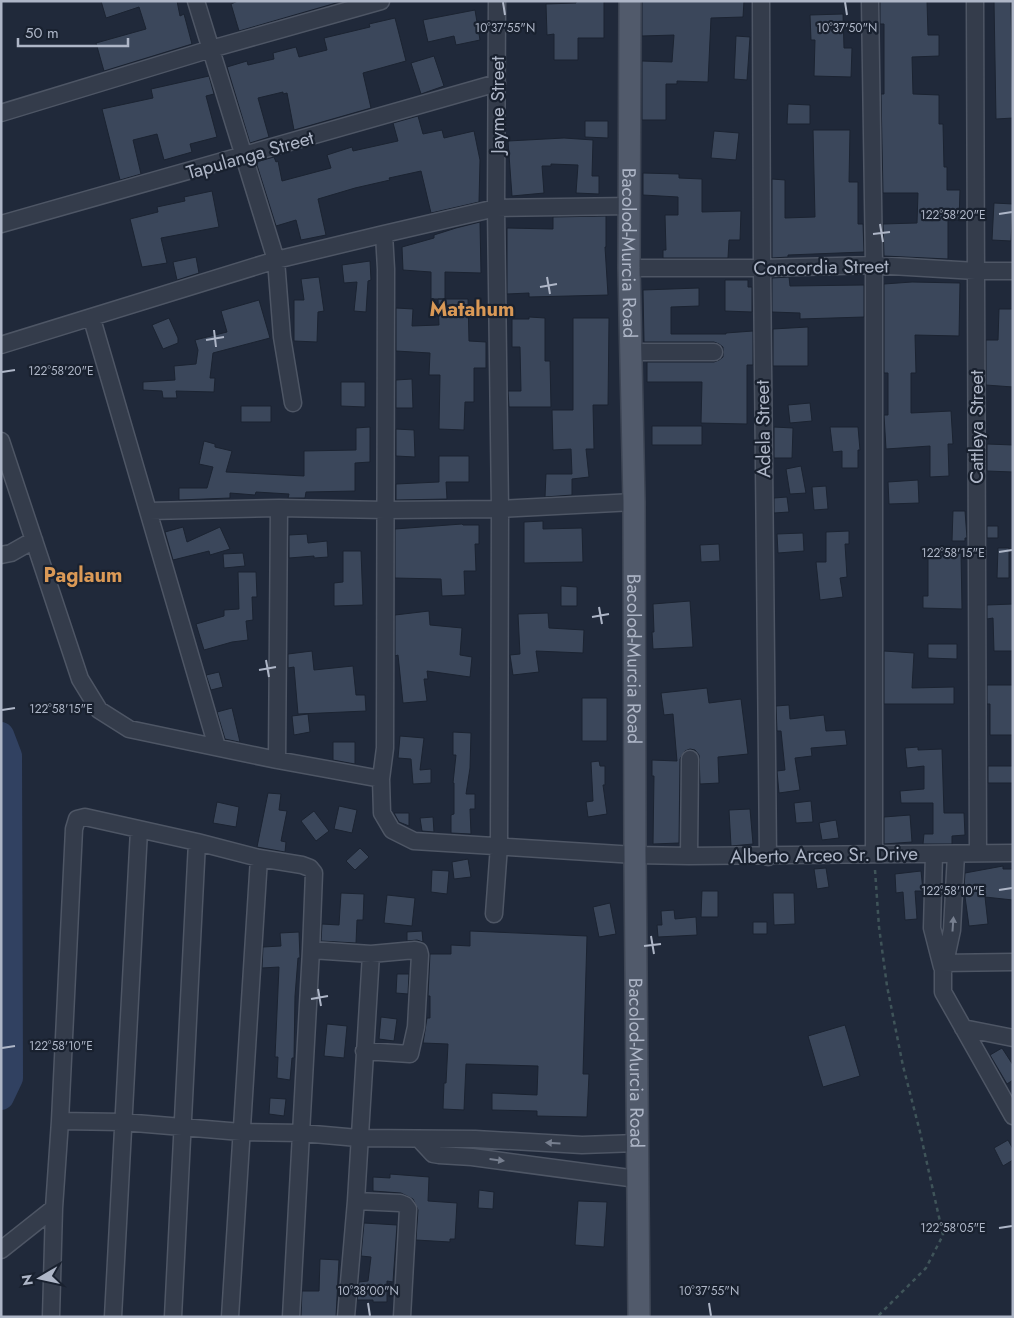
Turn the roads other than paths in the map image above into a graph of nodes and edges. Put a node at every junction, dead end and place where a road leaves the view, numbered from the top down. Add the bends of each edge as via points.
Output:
1 (381, 1) edge
2 (497, 1) edge
3 (630, 1) edge
4 (761, 1) edge
5 (870, 1) edge
6 (975, 1) edge
7 (201, 4) edge
8 (211, 49) junction
9 (497, 84) junction
10 (1, 113) edge
11 (244, 156) junction
12 (630, 206) junction
13 (496, 208) junction
14 (1, 224) edge
15 (384, 234) junction
16 (276, 260) junction
17 (874, 265) junction
18 (629, 268) junction
19 (762, 268) junction
20 (976, 271) junction
21 (1013, 271) edge
22 (92, 318) junction
23 (1, 345) edge
24 (631, 352) junction
25 (714, 352) dead end
26 (293, 403) dead end
27 (1, 441) edge
28 (634, 502) junction
29 (279, 508) junction
30 (500, 509) junction
31 (386, 510) junction
32 (148, 511) junction
33 (34, 540) junction
34 (1, 555) edge
35 (217, 747) junction
36 (690, 759) dead end
37 (277, 760) junction
38 (381, 780) junction
39 (138, 830) junction
40 (197, 842) junction
41 (499, 846) junction
42 (978, 853) junction
43 (1013, 853) edge
44 (874, 854) junction
45 (934, 854) junction
46 (956, 854) junction
47 (635, 855) junction
48 (689, 856) junction
49 (768, 857) junction
50 (259, 858) junction
51 (494, 914) dead end
52 (311, 950) junction
53 (370, 954) junction
54 (1013, 962) edge
55 (943, 966) junction
56 (963, 1028) junction
57 (1013, 1038) edge
58 (364, 1051) junction
59 (1013, 1116) edge
60 (60, 1121) junction
61 (123, 1122) junction
62 (183, 1127) junction
63 (242, 1132) junction
64 (302, 1133) junction
65 (358, 1138) junction
66 (475, 1139) junction
67 (420, 1140) junction
68 (637, 1143) junction
69 (582, 1145) junction
70 (472, 1157) junction
71 (580, 1170) junction
72 (637, 1179) junction
73 (356, 1201) junction
74 (54, 1208) junction
75 (1, 1250) edge
76 (51, 1317) edge
77 (113, 1317) edge
78 (173, 1317) edge
79 (230, 1317) edge
80 (291, 1317) edge
81 (346, 1317) edge
82 (402, 1317) edge
83 (639, 1317) edge

1 - 8 street
2 - 9 street, Jayme Street
3 - 12 main road, Bacolod-Murcia Road
4 - 19 street, Adela Street
5 - 17 street
6 - 20 street, Cattleya Street
7 - 8 street
8 - 10 street
8 - 11 street
9 - 11 street, Tapulanga Street
9 - 13 street, Jayme Street
11 - 14 street, Tapulanga Street
11 - 16 street
12 - 13 street
12 - 18 main road, Bacolod-Murcia Road
13 - 15 street
13 - 30 street, Jayme Street
15 - 16 street
15 - 31 street, Alberto Arceo Sr. Drive
16 - 22 street
16 - 26 street via 282,337
17 - 19 street, Concordia Street
17 - 20 street, Concordia Street
17 - 44 street
18 - 19 street, Concordia Street
18 - 24 main road, Bacolod-Murcia Road
19 - 49 street, Adela Street
20 - 21 street, Concordia Street
20 - 42 street, Cattleya Street
22 - 23 street
22 - 32 street
24 - 25 street
24 - 28 main road, Bacolod-Murcia Road
27 - 33 street
28 - 30 street
28 - 47 main road, Bacolod-Murcia Road
29 - 31 street
29 - 32 street
29 - 37 street
30 - 31 street
30 - 41 street, Jayme Street
31 - 38 street, Alberto Arceo Sr. Drive via 385,748
32 - 35 street
33 - 34 street
33 - 35 street via 80,679 99,710 130,729
35 - 37 street
36 - 48 street
37 - 38 street
38 - 41 street, Alberto Arceo Sr. Drive via 382,813 392,830 414,841
39 - 40 street
39 - 60 street via 85,816 77,819 74,829
39 - 61 street
40 - 50 street
40 - 62 street
41 - 47 street, Alberto Arceo Sr. Drive
41 - 51 street, Jayme Street
42 - 43 street, Alberto Arceo Sr. Drive
42 - 46 street, Alberto Arceo Sr. Drive
44 - 45 street, Alberto Arceo Sr. Drive
44 - 49 street, Alberto Arceo Sr. Drive
45 - 46 street, Alberto Arceo Sr. Drive
45 - 55 street via 932,928
55 -> 46 street via 952,930
47 - 48 street, Alberto Arceo Sr. Drive
47 - 68 main road, Bacolod-Murcia Road
48 - 49 street, Alberto Arceo Sr. Drive
50 - 52 street via 302,865 314,874
50 - 63 street
52 - 53 street
52 - 64 street
53 - 58 street
53 - 58 street via 415,950 420,955 410,1054
54 - 55 street
55 - 56 street via 943,992
56 - 57 street
56 - 59 street
58 - 65 street
60 - 61 street
60 - 74 street
61 - 62 street
61 - 77 street
62 - 63 street
62 - 78 street
63 - 64 street
63 - 79 street
64 - 65 street
64 - 80 street
65 - 67 street
65 - 73 street
66 - 67 street
69 -> 66 street
66 - 70 street
67 - 70 street via 433,1154
68 - 69 street
68 - 72 main road, Bacolod-Murcia Road
69 - 71 street
70 -> 71 street
71 - 72 street
72 - 83 main road, Bacolod-Murcia Road
73 - 81 street
73 - 82 street via 400,1203 408,1209
74 - 75 street
74 - 76 street

